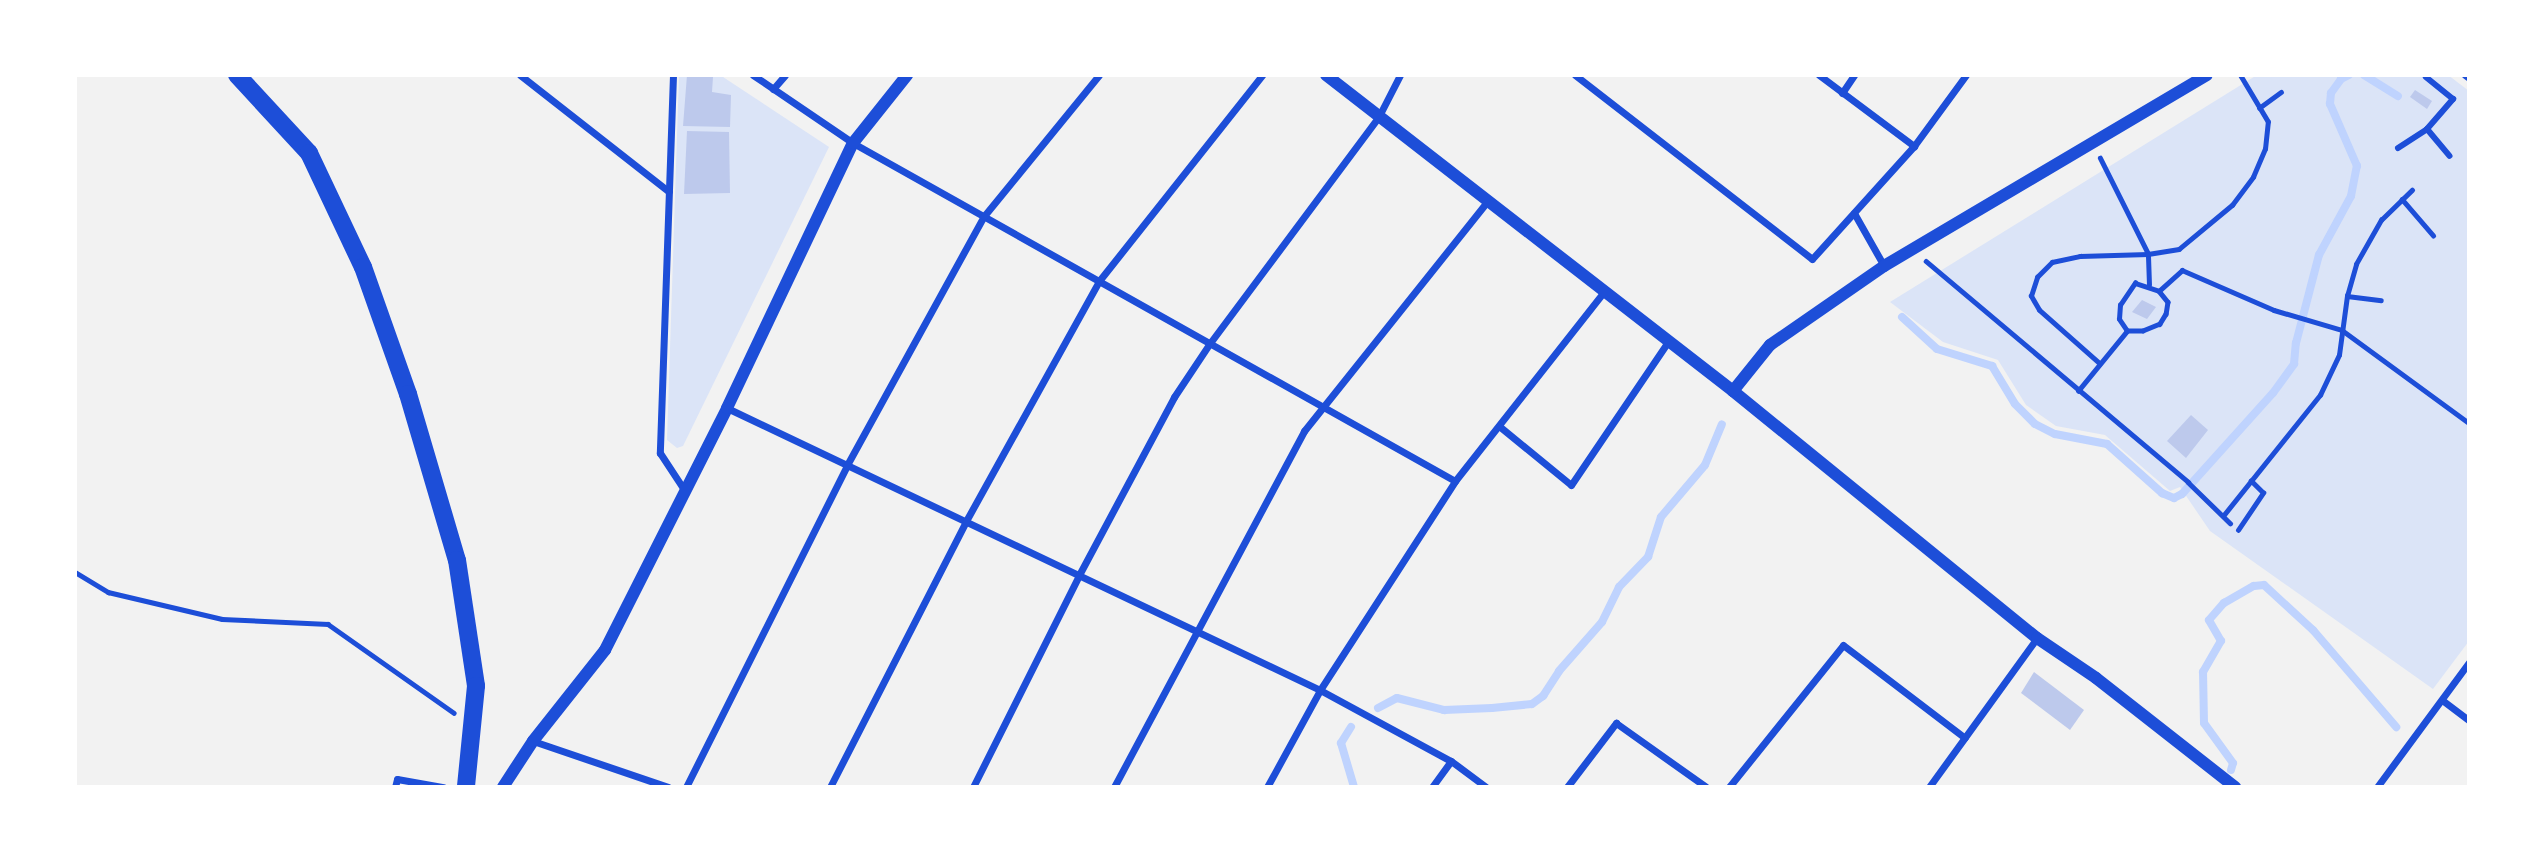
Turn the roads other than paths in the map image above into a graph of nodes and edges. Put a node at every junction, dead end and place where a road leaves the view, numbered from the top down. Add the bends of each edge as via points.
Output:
1 (237, 75) edge
2 (520, 75) edge
3 (673, 75) edge
4 (753, 75) edge
5 (785, 75) edge
6 (907, 75) edge
7 (1099, 75) edge
8 (1262, 75) edge
9 (1325, 75) edge
10 (1400, 75) edge
11 (1575, 75) edge
12 (1819, 75) edge
13 (1853, 75) edge
14 (1966, 75) edge
15 (2207, 75) edge
16 (2426, 78) dead end
17 (774, 89) junction
18 (1842, 93) junction
19 (1379, 116) junction
20 (2427, 129) junction
21 (853, 143) junction
22 (1914, 146) junction
23 (2398, 148) dead end
24 (2450, 156) dead end
25 (669, 192) junction
26 (1487, 202) junction
27 (1854, 213) junction
28 (984, 216) junction
29 (1884, 266) junction
30 (1099, 281) junction
31 (1603, 293) junction
32 (1668, 342) junction
33 (1210, 343) junction
34 (1733, 391) junction
35 (727, 408) junction
36 (1325, 408) junction
37 (1499, 426) junction
38 (847, 465) junction
39 (1455, 481) junction
40 (685, 491) junction
41 (966, 521) junction
42 (1079, 575) junction
43 (1196, 630) junction
44 (2037, 638) junction
45 (2469, 662) edge
46 (1320, 690) junction
47 (2442, 700) junction
48 (2469, 720) edge
49 (1965, 738) junction
50 (533, 741) junction
51 (1451, 761) junction
52 (395, 787) edge
53 (443, 787) edge
54 (466, 787) edge
55 (503, 787) edge
56 (668, 787) edge
57 (686, 787) edge
58 (830, 787) edge
59 (973, 787) edge
60 (1114, 787) edge
61 (1267, 787) edge
62 (1432, 787) edge
63 (1486, 787) edge
64 (1567, 787) edge
65 (1706, 787) edge
66 (1729, 787) edge
67 (1929, 787) edge
68 (2235, 787) edge
69 (2377, 787) edge

1 - 54 main road via 309,153 363,267 408,394 457,560 476,686
2 - 25 street
3 - 25 street
4 - 17 street
5 - 17 street
6 - 21 street
7 - 28 street
8 - 30 street
9 - 19 street
10 - 19 street
11 - 27 street via 1812,259
12 - 18 street
13 - 18 street
14 - 22 street
15 - 29 street
16 - 20 street via 2453,99
17 - 21 street
18 - 22 street
19 - 26 street
19 - 33 street
20 - 23 street
20 - 24 street
21 - 28 street
21 - 35 street
22 - 27 street
25 - 40 street via 660,453
26 - 31 street
26 - 36 street
27 - 29 street
28 - 30 street
28 - 38 street
29 - 34 street via 1770,345
30 - 33 street
30 - 41 street
31 - 32 street
31 - 37 street
32 - 34 street
32 - 37 street via 1571,485
33 - 36 street
33 - 42 street via 1174,397
34 - 44 street
35 - 38 street
35 - 40 street
36 - 39 street
36 - 43 street via 1304,431
37 - 39 street
38 - 41 street
38 - 57 street
39 - 46 street
40 - 50 street via 604,650
41 - 42 street
41 - 58 street
42 - 43 street
42 - 59 street
43 - 46 street
43 - 60 street
44 - 49 street
44 - 68 street via 2096,678
45 - 47 street
46 - 51 street
46 - 61 street
47 - 48 street
47 - 69 street
49 - 66 street via 1843,645
49 - 67 street
50 - 55 street
50 - 56 street
51 - 62 street
51 - 63 street
52 - 53 street via 397,779
64 - 65 street via 1616,723

